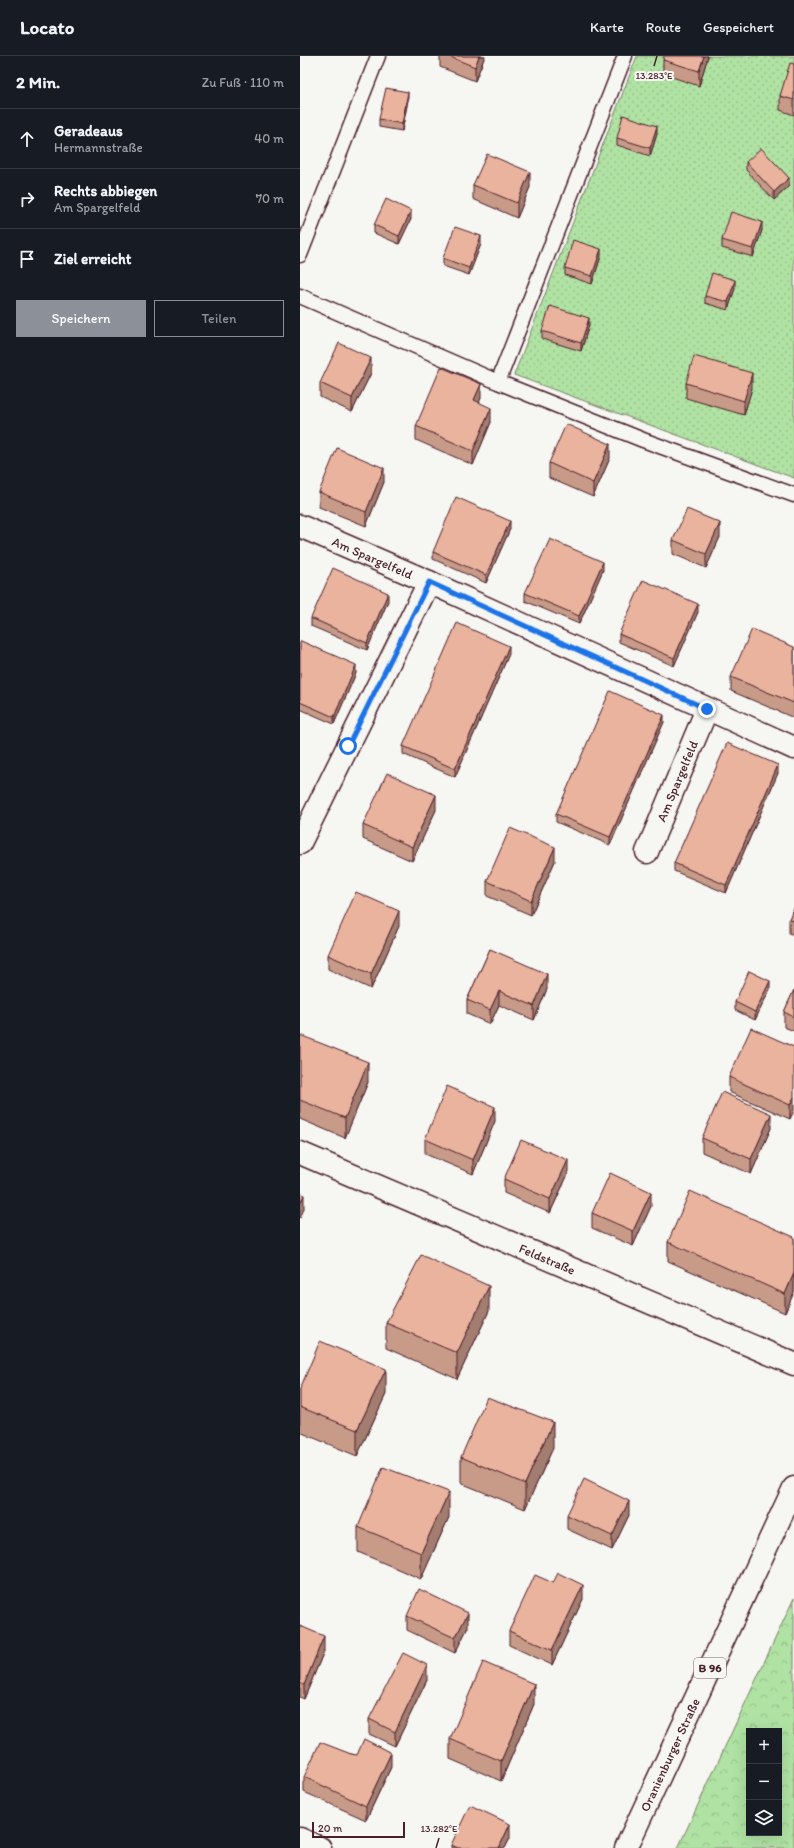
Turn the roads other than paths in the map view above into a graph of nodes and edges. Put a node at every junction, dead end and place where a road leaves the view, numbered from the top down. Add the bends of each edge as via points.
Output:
1 (378, 56) edge
2 (624, 56) edge
3 (300, 254) edge
4 (300, 296) edge
5 (498, 382) junction
6 (794, 495) edge
7 (300, 526) edge
8 (429, 582) junction
9 (707, 709) junction
10 (794, 748) edge
11 (300, 842) edge
12 (647, 852) dead end
13 (300, 1153) edge
14 (794, 1364) edge
15 (794, 1488) edge
16 (300, 1839) edge
17 (320, 1848) edge
18 (626, 1848) edge

1 - 3 lane
2 - 5 lane
4 - 5 lane
5 - 6 lane via 643,440
7 - 8 street, Am Spargelfeld
8 - 9 street, Am Spargelfeld
8 - 11 street
9 - 10 street, Am Spargelfeld
9 - 12 street, Am Spargelfeld
13 - 14 street, Feldstraße
15 - 18 street, Oranienburger Straße / B 96
16 - 17 street

